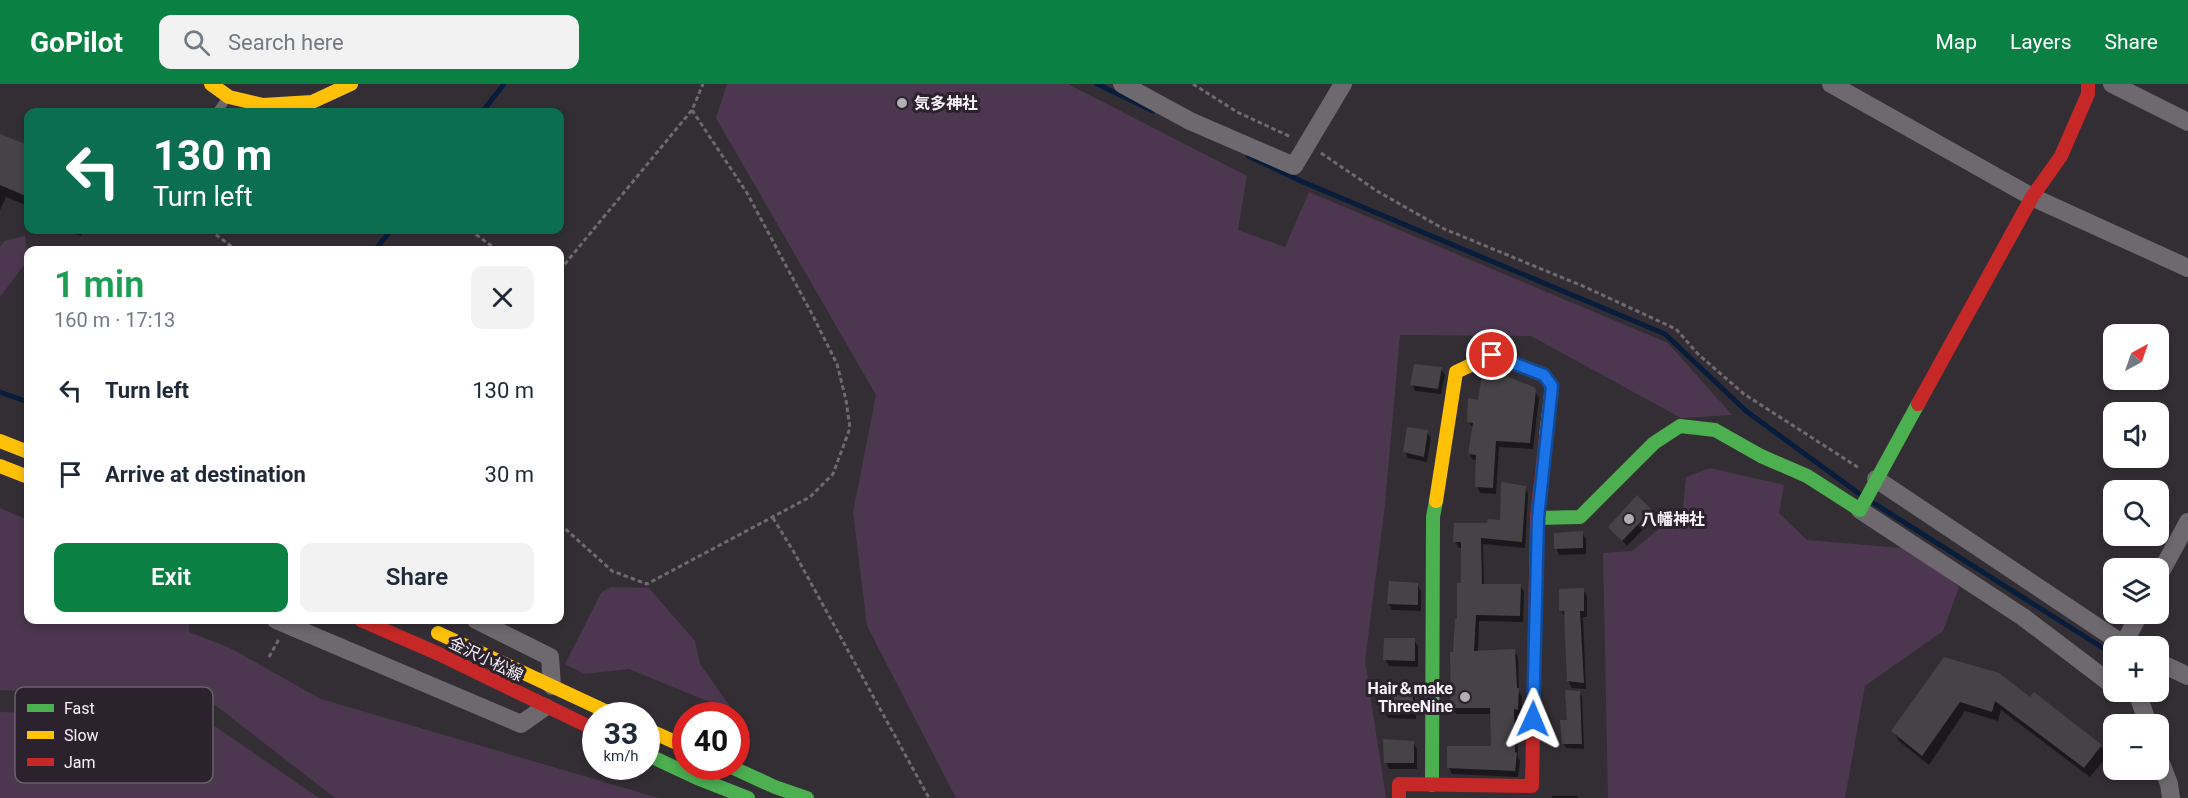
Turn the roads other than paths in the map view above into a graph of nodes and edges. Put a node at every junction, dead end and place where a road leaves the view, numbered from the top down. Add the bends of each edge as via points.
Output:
1 (211, 84) edge
2 (351, 84) edge
3 (1122, 84) edge
4 (1342, 84) edge
5 (1831, 84) edge
6 (2088, 84) edge
7 (2112, 84) edge
8 (229, 97) junction
9 (220, 108) edge
10 (2188, 122) edge
11 (2032, 197) junction
12 (2188, 268) edge
13 (0, 441) edge
14 (24, 450) edge
15 (0, 466) edge
16 (24, 475) edge
17 (1868, 497) junction
18 (1538, 518) junction
19 (2188, 522) edge
20 (2168, 558) edge
21 (285, 624) edge
22 (370, 624) edge
23 (484, 624) edge
24 (430, 629) dead end
25 (2107, 636) edge
26 (2169, 667) edge
27 (2188, 676) edge
28 (2103, 678) edge
29 (552, 686) junction
30 (586, 702) edge
31 (545, 707) junction
32 (582, 724) edge
33 (660, 761) edge
34 (750, 776) edge
35 (2167, 780) edge
36 (1432, 785) junction
37 (748, 798) edge
38 (807, 798) edge
39 (1399, 798) edge
40 (2171, 798) edge

1 - 8 street
2 - 8 street via 312,102 263,105
3 - 4 street via 1190,121 1294,166
5 - 11 street
6 - 11 street via 2088,94 2061,156
7 - 10 street
8 - 9 lane
11 - 12 street
11 - 17 street
13 - 14 street
15 - 16 street
17 - 18 street via 1761,456 1715,430 1680,426 1654,443 1580,518
17 - 25 street
17 - 28 street
18 - 36 street via 1532,786
18 - 36 street via 1552,386 1544,375 1492,355 1456,372 1433,518
19 - 20 street
21 - 31 street via 521,724
22 - 31 street, 金沢小松線
23 - 29 street via 550,657
24 - 29 street, 金沢小松線
26 - 27 street
29 - 30 street, 金沢小松線
31 - 32 street, 金沢小松線
33 - 37 street
34 - 38 street
35 - 40 street
36 - 39 street via 1399,784

